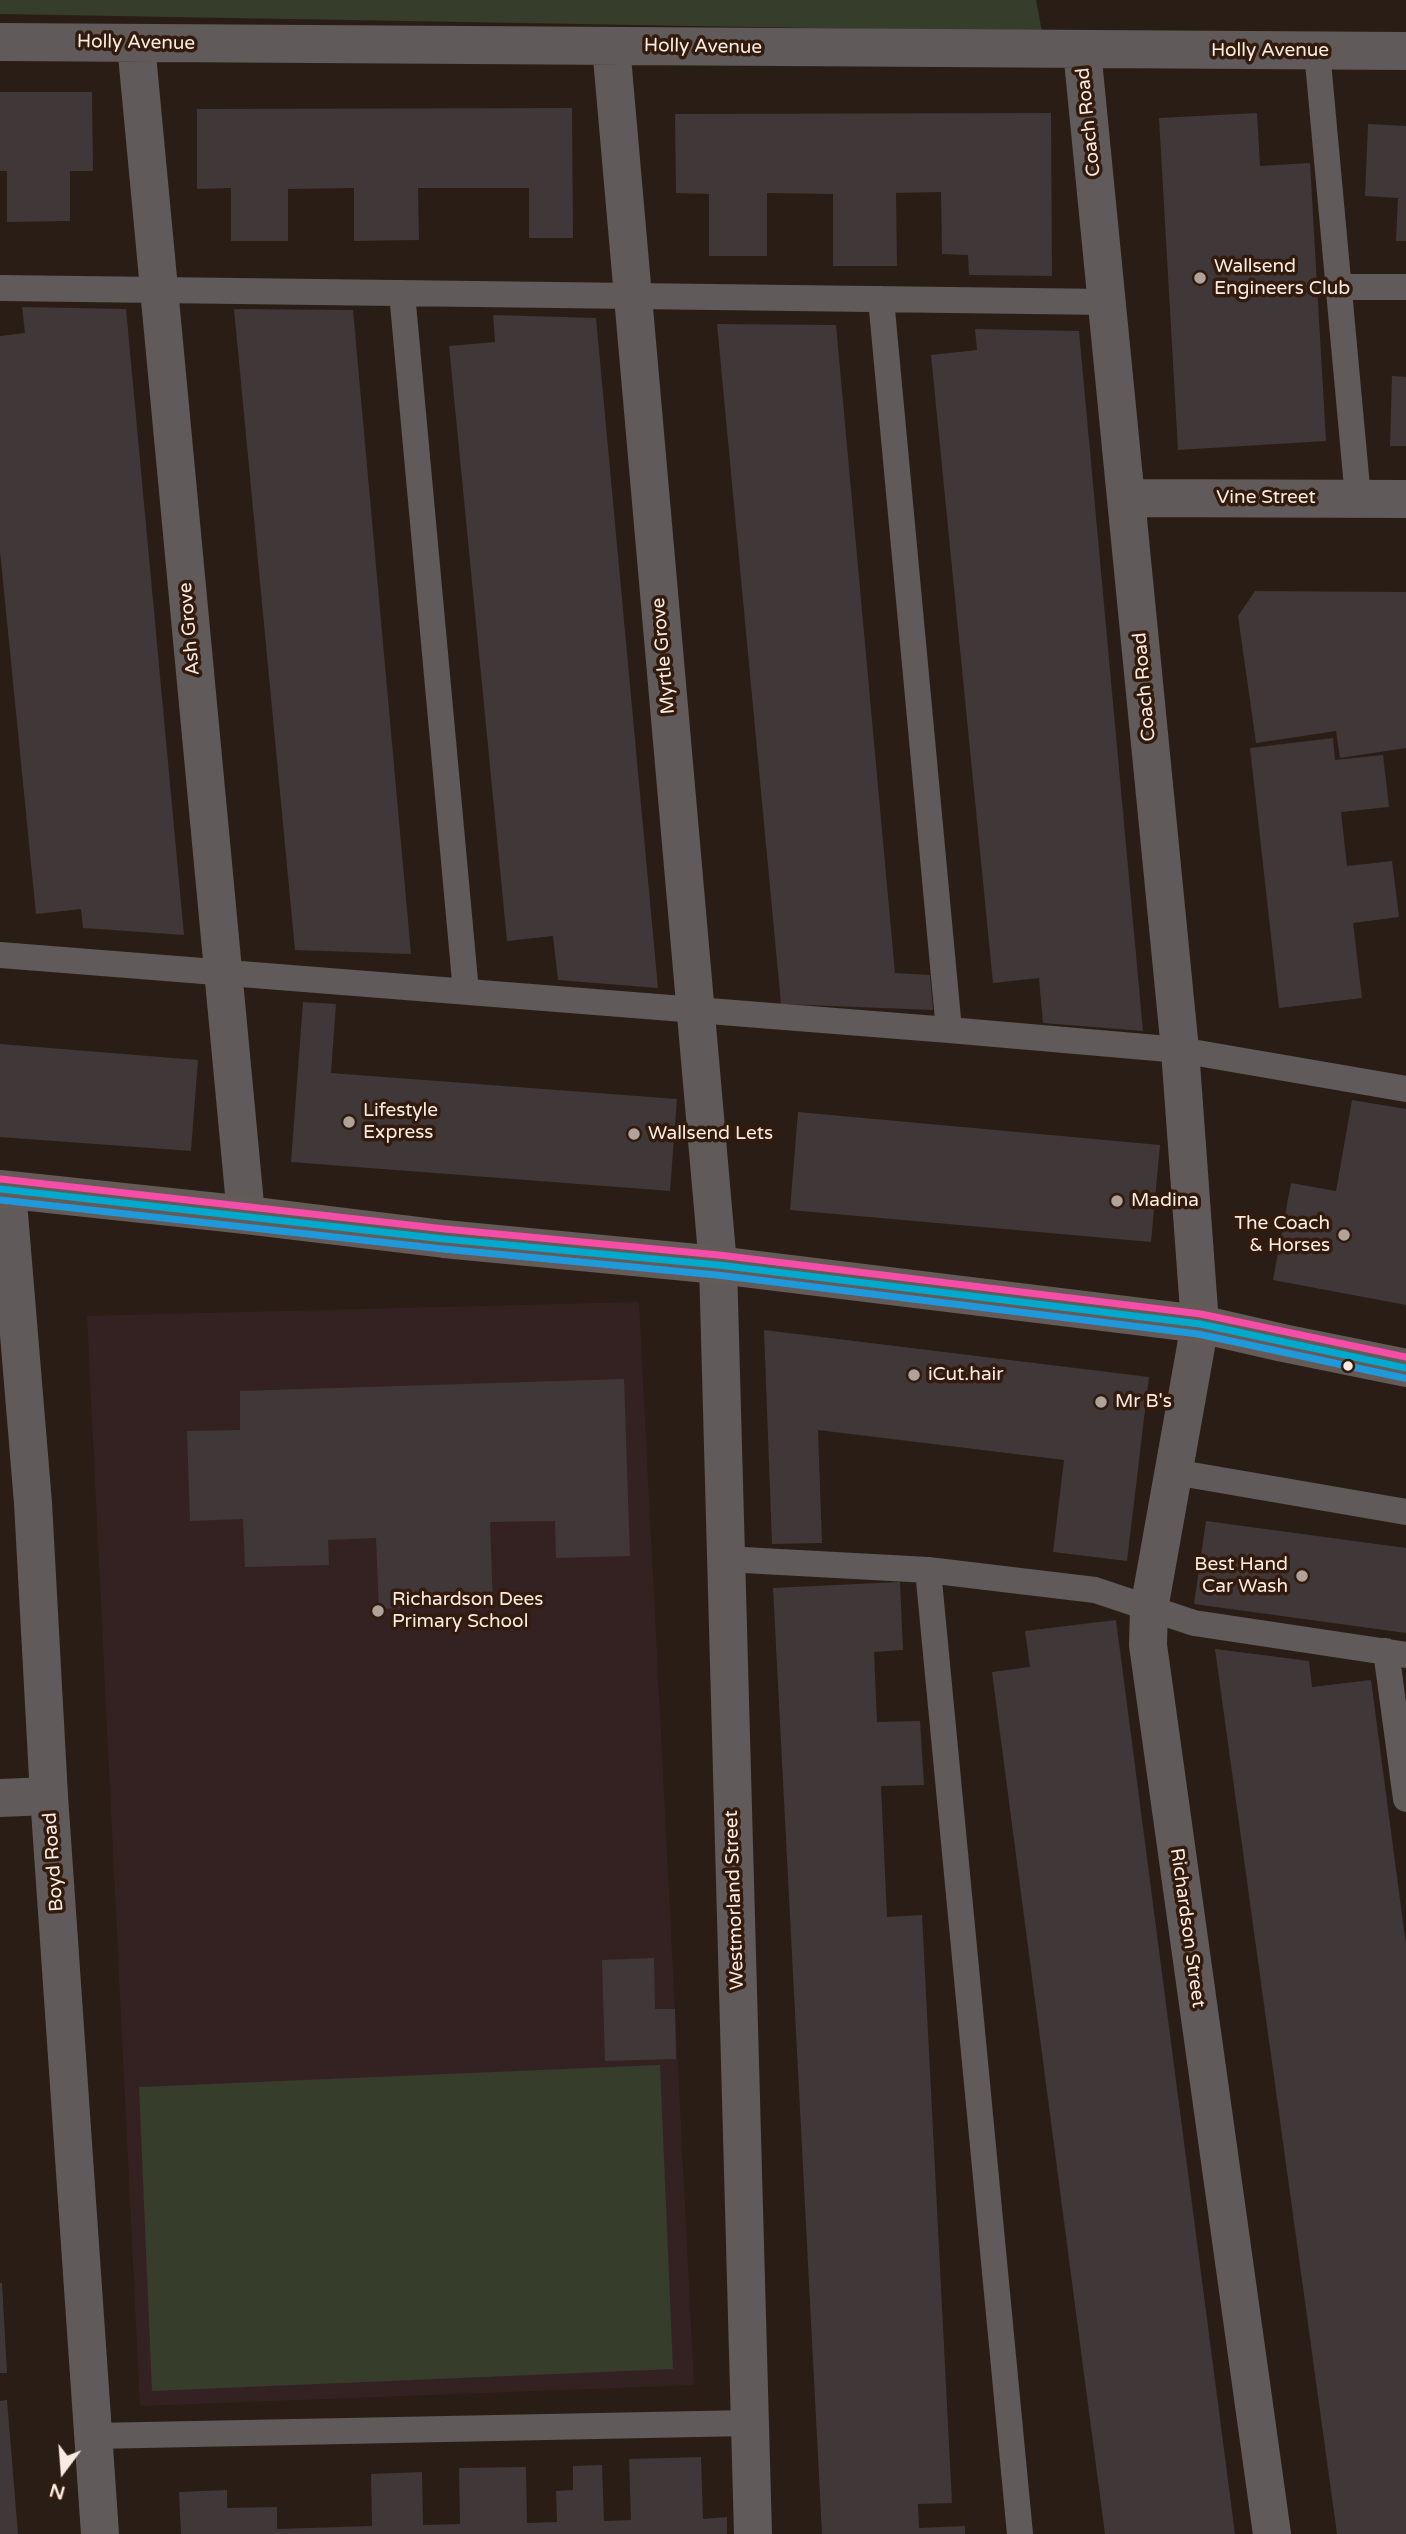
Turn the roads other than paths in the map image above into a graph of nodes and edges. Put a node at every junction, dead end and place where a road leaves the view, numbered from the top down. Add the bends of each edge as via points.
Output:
1 (0, 41) edge
2 (136, 44) junction
3 (611, 46) junction
4 (1082, 50) junction
5 (1317, 51) junction
6 (1406, 51) edge
7 (1340, 287) junction
8 (1406, 287) edge
9 (0, 288) edge
10 (158, 290) junction
11 (402, 293) junction
12 (633, 296) junction
13 (881, 299) junction
14 (1108, 302) junction
15 (1126, 498) junction
16 (1358, 498) junction
17 (1406, 499) edge
18 (0, 955) edge
19 (223, 972) junction
20 (466, 992) junction
21 (695, 1010) junction
22 (949, 1030) junction
23 (1180, 1050) junction
24 (1406, 1089) edge
25 (4, 1190) edge
26 (246, 1215) junction
27 (718, 1265) junction
28 (1200, 1324) junction
29 (1406, 1368) edge
30 (1174, 1472) junction
31 (1406, 1511) edge
32 (725, 1559) junction
33 (928, 1570) junction
34 (1149, 1609) junction
35 (1396, 1653) edge
36 (49, 1796) junction
37 (0, 1798) edge
38 (1406, 1799) edge
39 (749, 2423) junction
40 (93, 2436) junction
41 (100, 2534) edge
42 (753, 2534) edge
43 (1020, 2534) edge
44 (1272, 2534) edge

1 - 2 street, Holly Avenue
2 - 3 street, Holly Avenue
2 - 10 street, Ash Grove
3 - 4 street, Holly Avenue
3 - 12 street, Myrtle Grove
4 - 5 street, Holly Avenue
4 - 14 street, Coach Road
5 - 6 street, Holly Avenue
5 - 7 lane
7 - 8 lane
7 - 16 lane
9 - 10 lane
10 - 11 lane
10 - 19 street, Ash Grove
11 - 12 lane
11 - 20 lane
12 - 13 lane
12 - 21 street, Myrtle Grove
13 - 14 lane
13 - 22 lane
14 - 15 street, Coach Road
15 - 16 street, Vine Street
15 - 23 street, Coach Road
16 - 17 street, Vine Street
18 - 19 lane
19 - 20 lane
19 - 26 street, Ash Grove
20 - 21 lane
21 - 22 lane
21 - 27 street, Myrtle Grove
22 - 23 lane
23 - 24 lane
23 - 28 street, Coach Road
25 - 26 main road
25 - 36 street, Boyd Road via 33,1503
26 - 27 main road
27 - 28 main road
27 - 32 street, Westmorland Street
28 - 29 main road
28 - 30 street, Richardson Street
30 - 31 lane
30 - 34 street, Richardson Street
32 - 33 lane
32 - 39 street, Westmorland Street
33 - 34 lane via 1095,1590
33 - 43 lane
34 - 35 lane via 1194,1623
34 - 44 street, Richardson Street via 1148,1645
35 - 38 lane
36 - 37 street
36 - 40 street, Boyd Road
39 - 40 lane
39 - 42 street, Westmorland Street
40 - 41 street, Boyd Road

